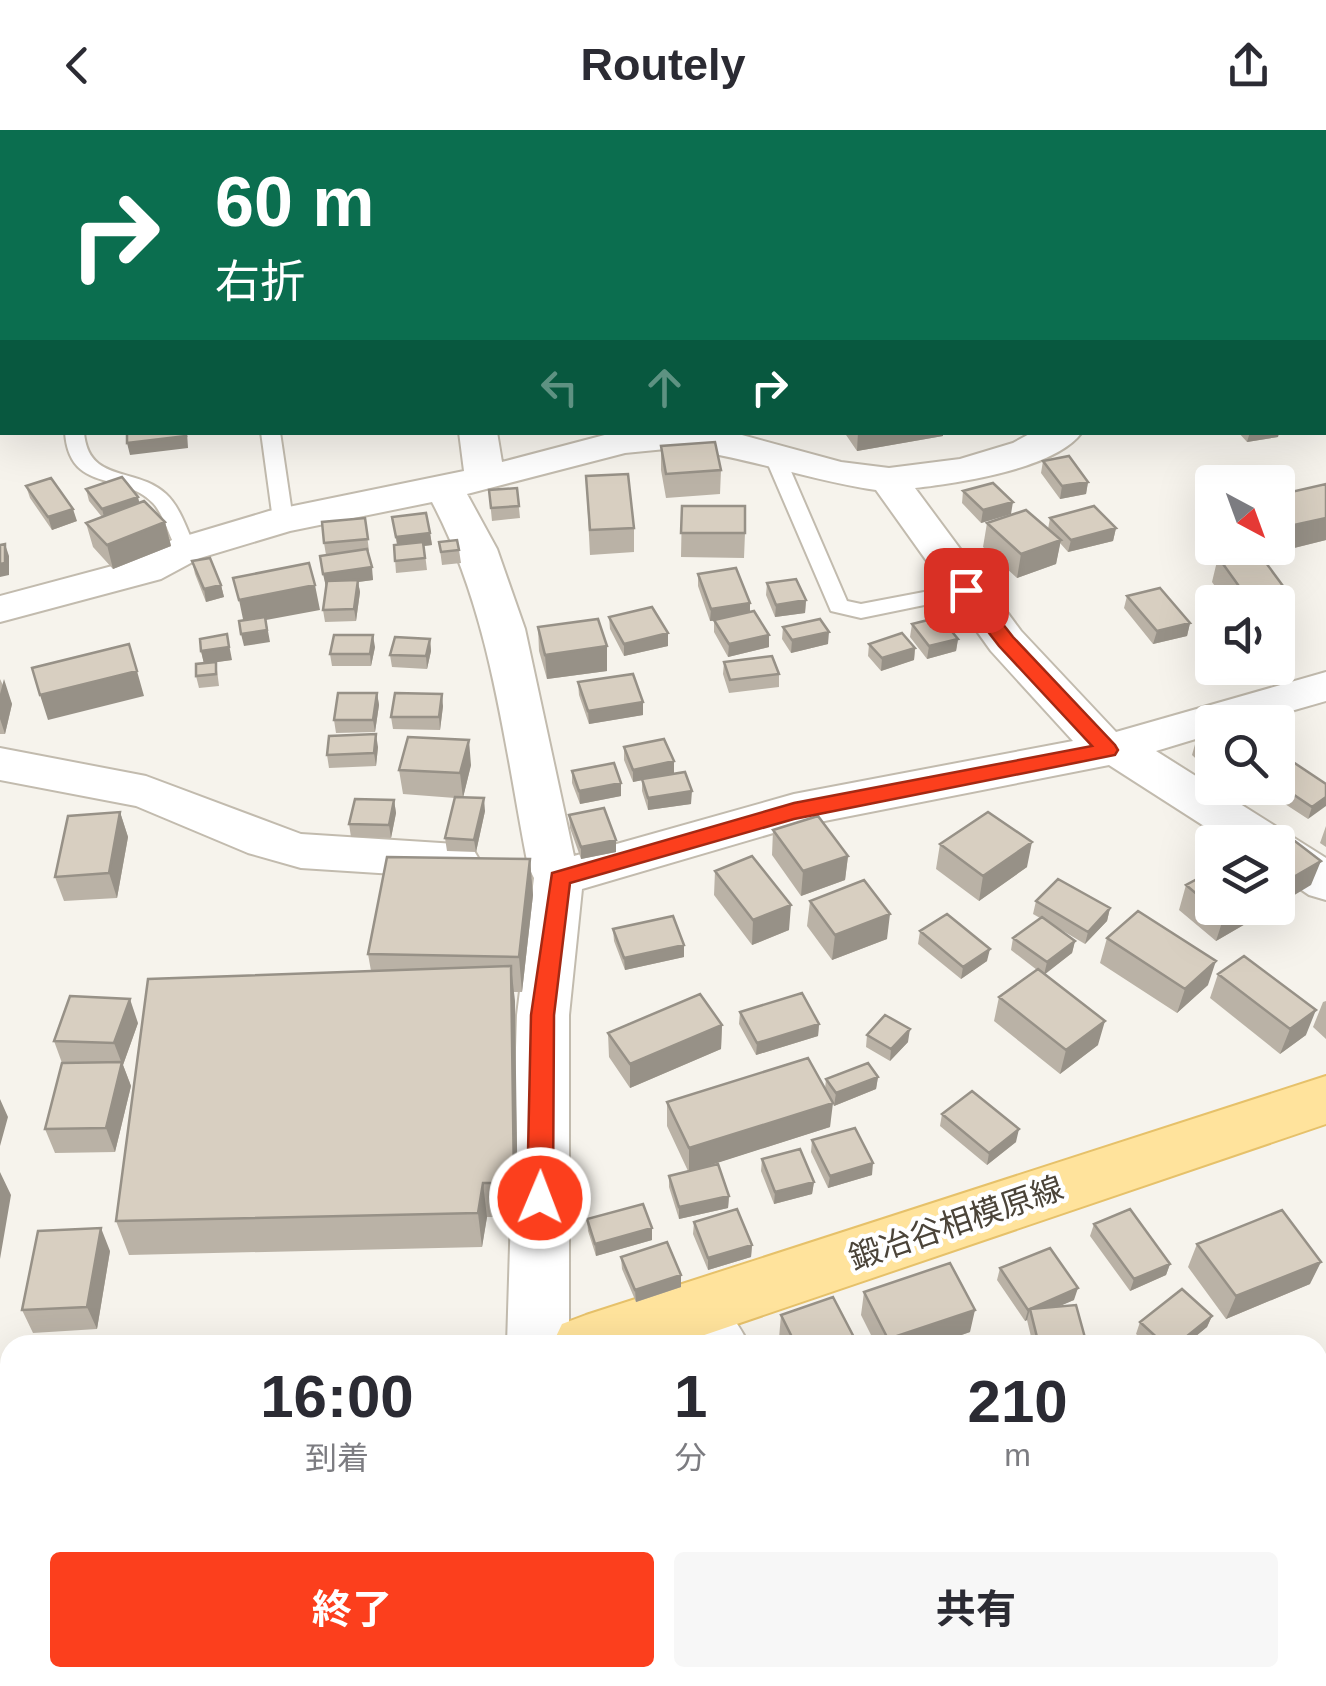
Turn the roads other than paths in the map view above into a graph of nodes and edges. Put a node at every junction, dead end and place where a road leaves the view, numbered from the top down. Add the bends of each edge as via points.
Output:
1 (74, 435) edge
2 (270, 435) edge
3 (477, 435) edge
4 (676, 435) edge
5 (1057, 435) edge
6 (774, 455) junction
7 (890, 480) junction
8 (464, 484) junction
9 (282, 520) junction
10 (186, 549) junction
11 (966, 590) junction
12 (0, 609) edge
13 (1326, 686) edge
14 (1111, 749) junction
15 (0, 764) edge
16 (1236, 825) edge
17 (1295, 862) edge
18 (531, 868) junction
19 (1326, 882) edge
20 (1326, 1100) edge
21 (703, 1329) edge
22 (538, 1335) edge
23 (659, 1335) edge

1 - 10 lane via 76,456 87,469 140,486 165,504
2 - 9 lane
3 - 8 street
4 - 6 street
4 - 8 street
5 - 7 street via 964,470
6 - 7 street
6 - 11 lane via 838,606 861,611
7 - 11 street
8 - 9 street
8 - 18 street via 504,629
9 - 10 street
10 - 12 street via 146,570
11 - 14 street
13 - 14 street
14 - 16 street
14 - 18 street
15 - 18 street via 146,792 301,851
17 - 19 street
18 - 22 street via 542,1015
20 - 21 main road, 鍛冶谷相模原線
21 - 23 main road, 鍛冶谷相模原線

